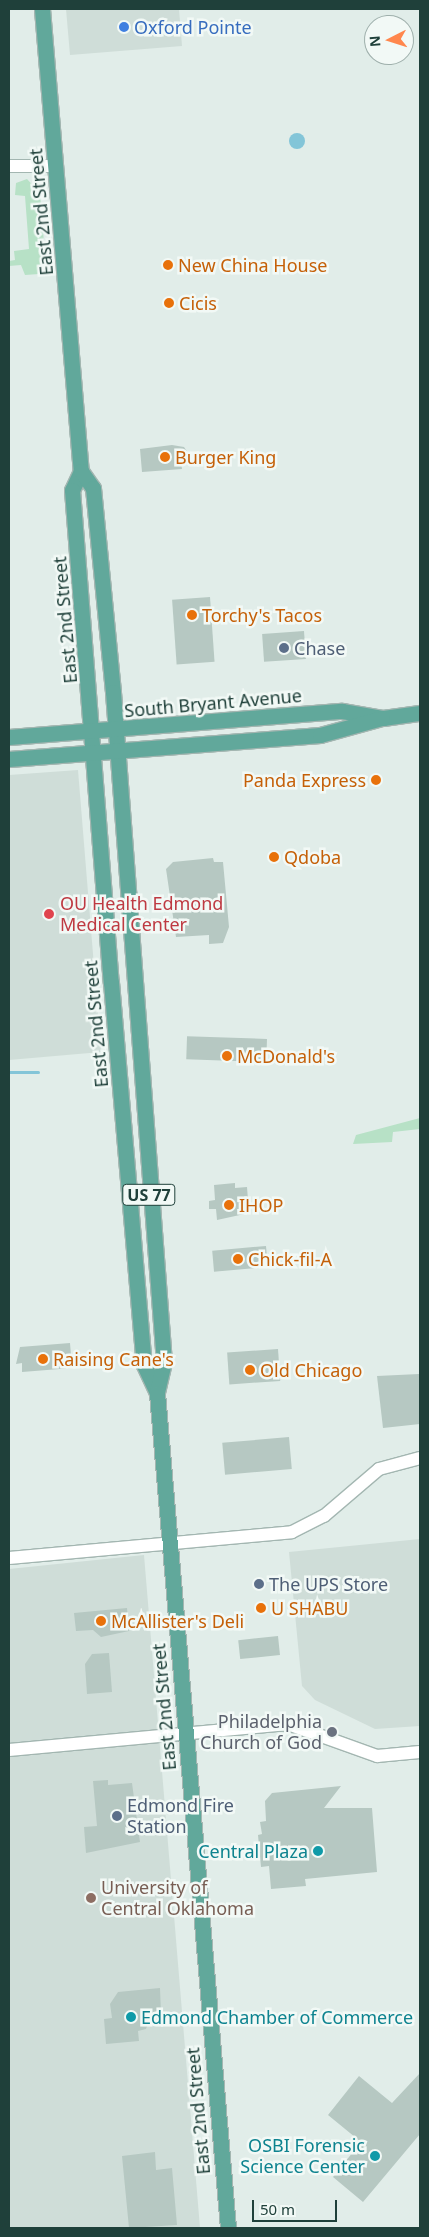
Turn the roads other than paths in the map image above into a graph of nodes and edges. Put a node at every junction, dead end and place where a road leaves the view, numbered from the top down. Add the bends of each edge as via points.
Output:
1 (42, 9) edge
2 (9, 166) edge
3 (56, 166) junction
4 (81, 471) junction
5 (420, 713) edge
6 (383, 718) junction
7 (115, 730) junction
8 (92, 731) junction
9 (9, 737) edge
10 (116, 752) junction
11 (94, 753) junction
12 (9, 759) edge
13 (111, 982) junction
14 (136, 1009) junction
15 (134, 1246) junction
16 (159, 1308) junction
17 (157, 1392) junction
18 (420, 1458) edge
19 (169, 1544) junction
20 (9, 1558) edge
21 (184, 1733) junction
22 (9, 1750) edge
23 (420, 1752) edge
24 (228, 2228) edge

1 - 3 main road, East 2nd Street
2 - 3 street
3 - 4 main road, East 2nd Street
4 - 7 main road, East 2nd Street via 93,488
4 - 8 main road, East 2nd Street via 72,490
5 - 6 main road, South Bryant Avenue
6 - 7 main road, South Bryant Avenue via 342,710
6 - 10 main road via 320,735
7 - 8 main road, South Bryant Avenue
7 - 10 main road, East 2nd Street
8 - 9 main road, South Bryant Avenue
8 - 11 main road, East 2nd Street
10 - 11 main road
10 - 14 main road, East 2nd Street
11 - 12 main road
11 - 13 main road, East 2nd Street
13 - 14 main road
13 - 15 main road, East 2nd Street
14 - 16 main road, East 2nd Street / US 77
15 - 16 main road via 143,1253 148,1286
15 - 17 main road, East 2nd Street via 144,1365
16 - 17 main road, East 2nd Street / US 77 via 164,1362
17 - 19 main road, East 2nd Street
18 - 19 street via 379,1469 308,1528
19 - 20 street
19 - 21 main road, East 2nd Street
21 - 22 street
21 - 23 street via 288,1724 377,1756
21 - 24 main road, East 2nd Street

